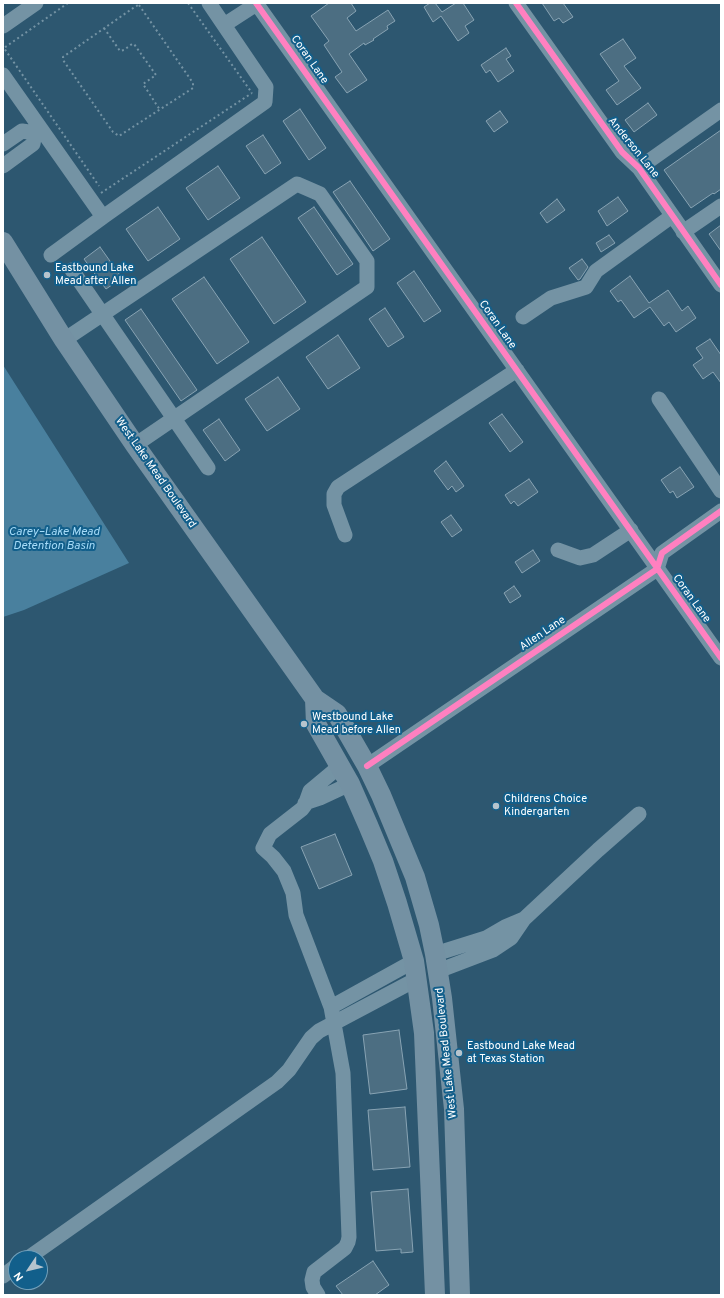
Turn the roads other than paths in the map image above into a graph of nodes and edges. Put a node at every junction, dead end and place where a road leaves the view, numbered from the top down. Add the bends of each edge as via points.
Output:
1 (36, 3) edge
2 (209, 3) edge
3 (257, 3) edge
4 (516, 3) edge
5 (224, 25) junction
6 (3, 26) edge
7 (3, 75) edge
8 (721, 110) edge
9 (38, 131) junction
10 (3, 144) edge
11 (3, 166) edge
12 (639, 168) junction
13 (721, 206) edge
14 (108, 213) junction
15 (672, 216) junction
16 (683, 232) junction
17 (3, 242) edge
18 (51, 255) dead end
19 (72, 270) dead end
20 (721, 285) edge
21 (102, 314) junction
22 (523, 317) dead end
23 (64, 340) junction
24 (517, 370) junction
25 (659, 399) dead end
26 (174, 418) junction
27 (135, 445) junction
28 (208, 468) dead end
29 (721, 491) edge
30 (721, 511) edge
31 (631, 530) junction
32 (345, 535) dead end
33 (558, 550) dead end
34 (657, 569) junction
35 (721, 658) edge
36 (315, 699) junction
37 (340, 766) junction
38 (367, 766) junction
39 (350, 784) junction
40 (305, 803) junction
41 (639, 814) dead end
42 (437, 963) junction
43 (416, 970) junction
44 (330, 1007) junction
45 (333, 1023) junction
46 (39, 1250) edge
47 (318, 1295) edge
48 (435, 1295) edge
49 (460, 1295) edge

1 - 6 street
2 - 5 street
3 - 5 street
3 - 24 street, Coran Lane
4 - 12 street, Anderson Lane via 622,152
5 - 14 street via 266,87 266,102 256,99
7 - 9 street
8 - 12 street
9 - 10 street via 22,131
9 - 11 street via 32,144
9 - 14 street
12 - 15 street, Anderson Lane
13 - 16 street
14 - 18 street
15 - 16 street, Anderson Lane
15 - 22 street via 596,271 586,287 551,298
16 - 20 street, Anderson Lane
17 - 23 main road, West Lake Mead Boulevard
19 - 21 street
21 - 23 street
21 - 26 street
21 - 26 street via 297,184 320,194 367,261 367,287
23 - 27 main road, West Lake Mead Boulevard
24 - 31 street, Coran Lane
24 - 32 street via 338,487 334,494 334,505
25 - 29 street
26 - 27 street
26 - 28 street
27 - 36 main road, West Lake Mead Boulevard
30 - 34 street via 662,553
31 - 33 street via 593,555 580,558
31 - 34 street, Coran Lane
34 - 35 street, Coran Lane
34 - 38 street, Allen Lane
36 - 37 main road, West Lake Mead Boulevard via 316,724
36 - 38 main road, West Lake Mead Boulevard via 337,714
37 - 39 main road, West Lake Mead Boulevard
37 - 40 street via 310,791
38 - 42 main road, West Lake Mead Boulevard via 415,877
39 - 40 street
39 - 43 main road, West Lake Mead Boulevard via 398,903
40 - 44 street via 270,834 263,848 280,865 290,885 296,915
41 - 42 street via 524,920 511,938 493,950
42 - 43 main road
42 - 49 main road, West Lake Mead Boulevard via 454,1109
43 - 44 street
43 - 45 street
43 - 48 main road, West Lake Mead Boulevard via 424,1033
44 - 45 street
45 - 46 street via 311,1038 289,1070 277,1082
45 - 47 street via 343,1073 349,1237 345,1248 314,1272 313,1287

